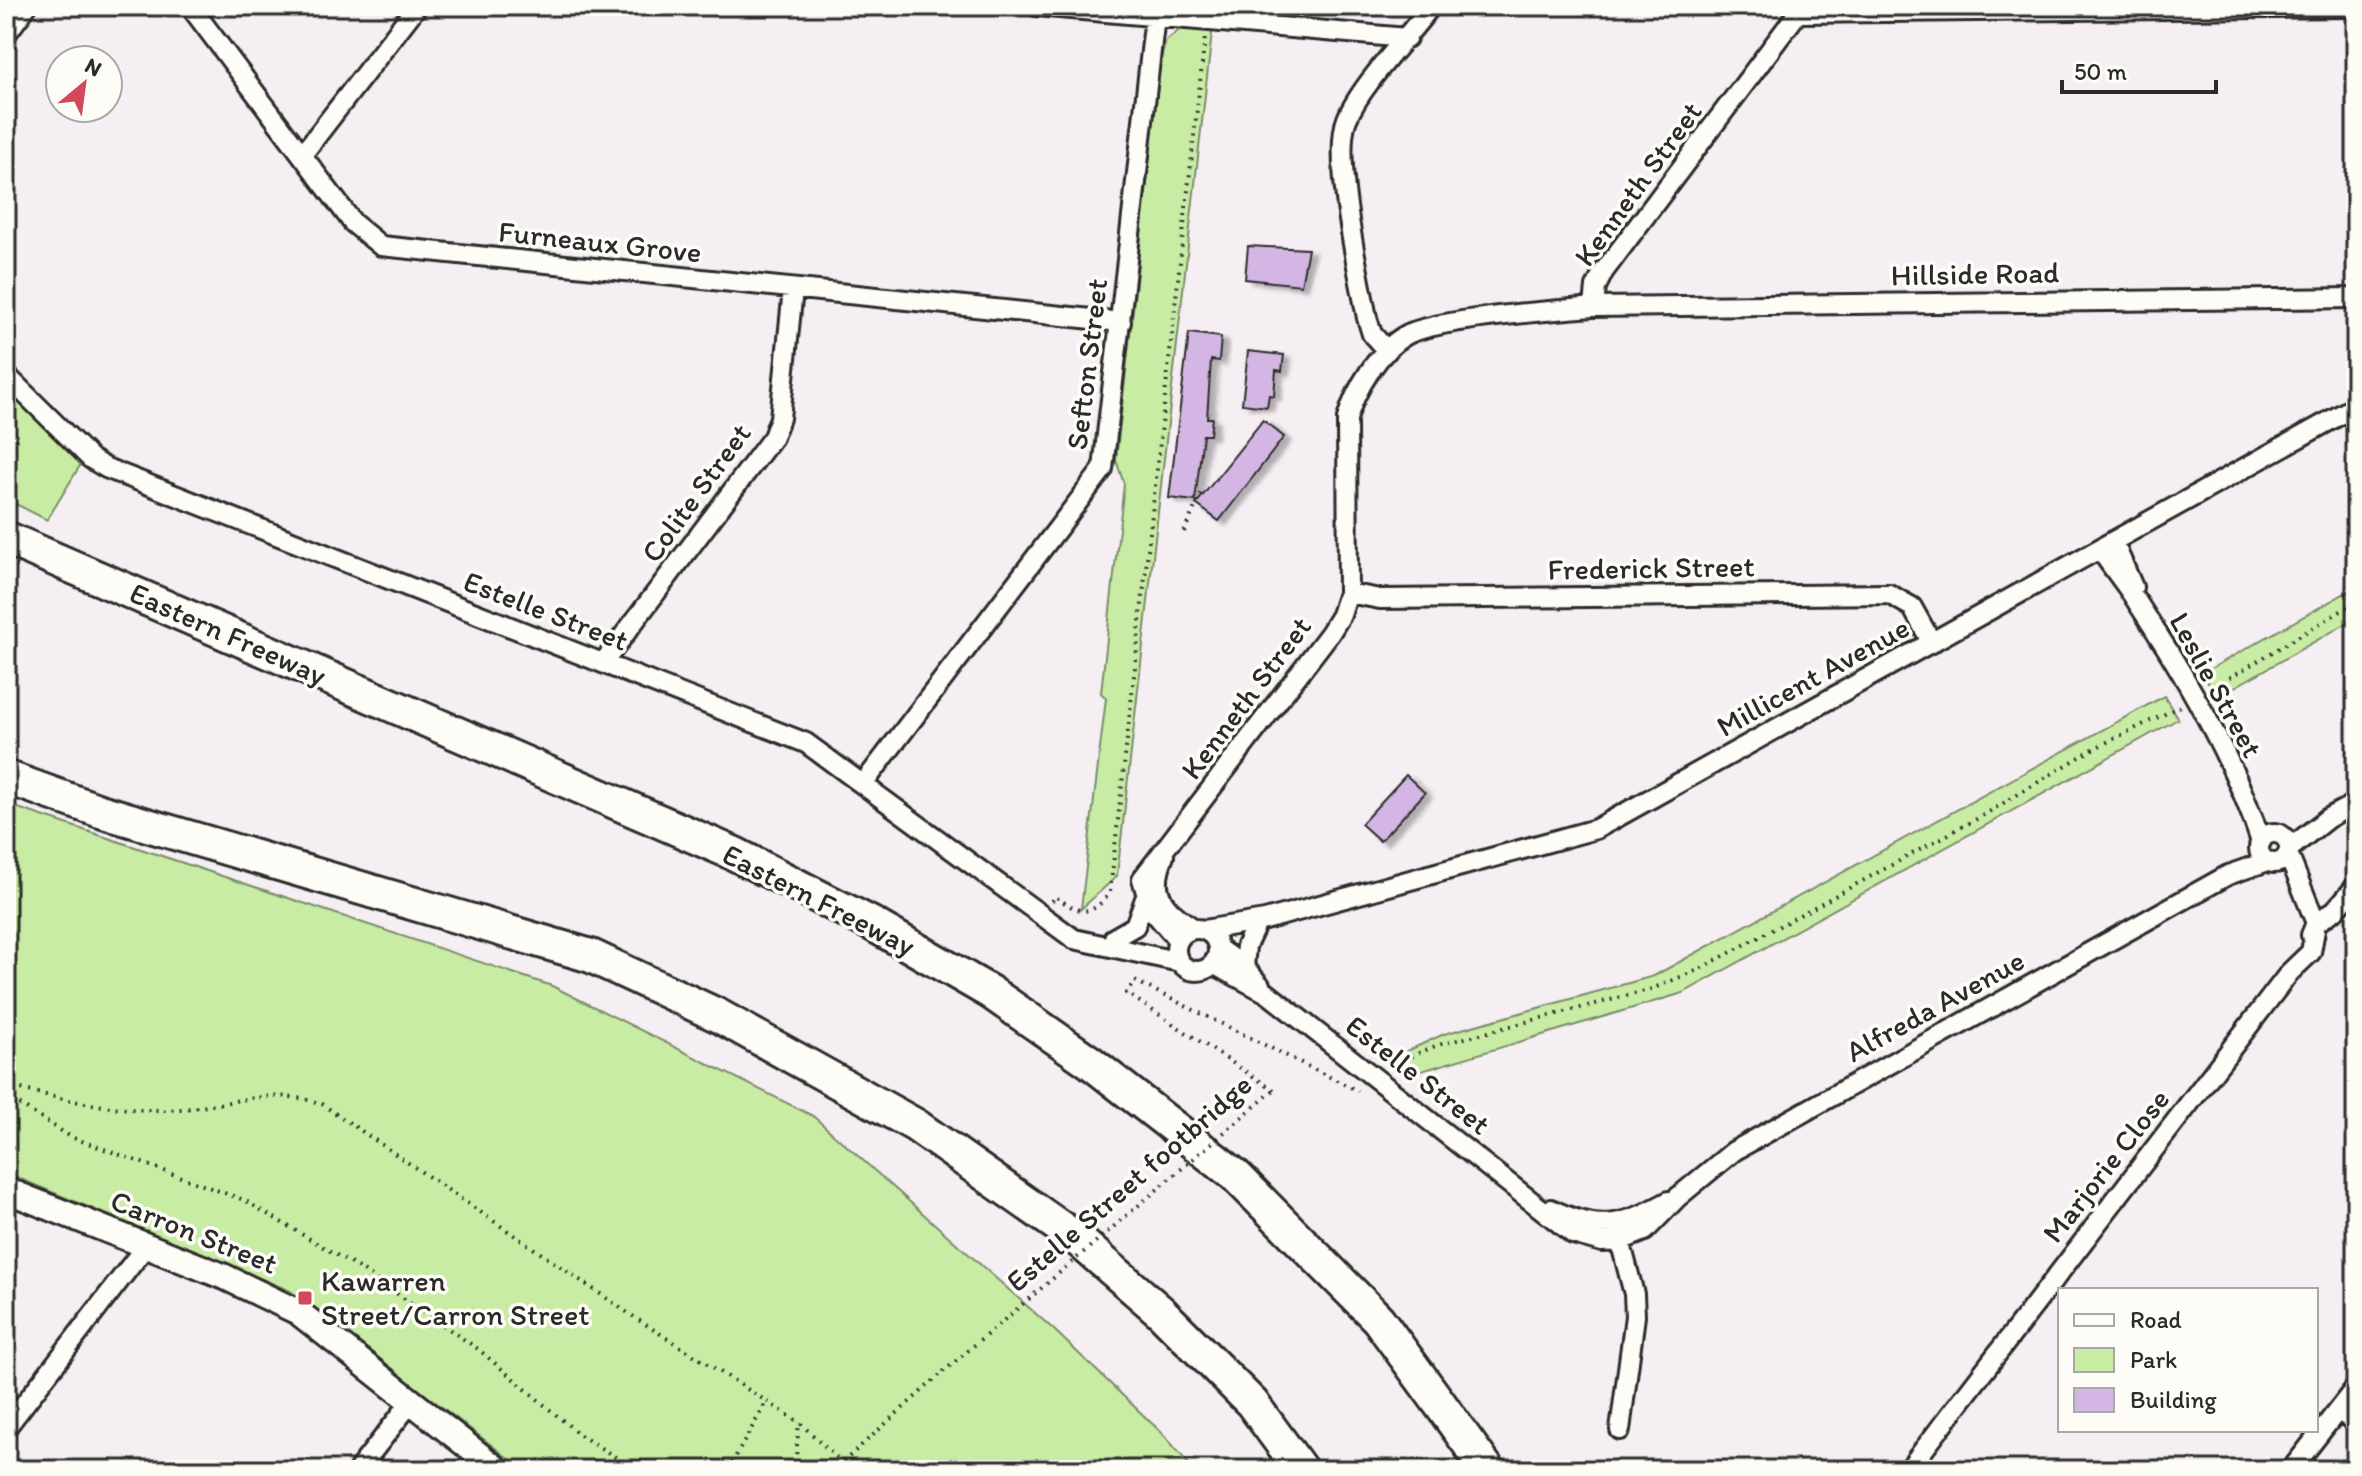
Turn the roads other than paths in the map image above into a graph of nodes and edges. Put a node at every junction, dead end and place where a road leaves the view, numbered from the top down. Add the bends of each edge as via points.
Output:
1 (27, 6) edge
2 (190, 6) edge
3 (417, 6) edge
4 (1036, 6) edge
5 (1431, 6) edge
6 (2356, 7) edge
7 (1801, 9) edge
8 (1155, 16) junction
9 (6, 34) edge
10 (1407, 38) junction
11 (302, 155) junction
12 (793, 289) junction
13 (2356, 298) edge
14 (1594, 307) junction
15 (1121, 322) junction
16 (1387, 351) junction
17 (6, 375) edge
18 (2356, 406) edge
19 (6, 538) edge
20 (2107, 545) junction
21 (1348, 593) junction
22 (1932, 643) junction
23 (603, 663) junction
24 (6, 777) edge
25 (864, 783) junction
26 (2356, 803) edge
27 (2274, 848) junction
28 (1166, 850) junction
29 (2356, 886) edge
30 (1145, 899) junction
31 (1048, 920) junction
32 (1260, 922) junction
33 (2316, 926) junction
34 (1200, 929) junction
35 (1114, 938) junction
36 (1178, 948) junction
37 (1217, 953) junction
38 (1244, 967) junction
39 (1267, 993) junction
40 (6, 1190) edge
41 (1618, 1233) junction
42 (145, 1247) junction
43 (2356, 1387) edge
44 (411, 1402) junction
45 (2338, 1410) junction
46 (2356, 1423) edge
47 (6, 1428) edge
48 (1620, 1430) dead end
49 (358, 1470) edge
50 (498, 1470) edge
51 (1301, 1470) edge
52 (1488, 1470) edge
53 (1908, 1470) edge
54 (2291, 1470) edge

1 - 9 street
2 - 11 street, Furneaux Grove
3 - 11 street
4 - 8 street
5 - 10 street
6 - 7 street
7 - 14 street, Kenneth Street via 1604,271
8 - 10 street
8 - 15 street, Sefton Street
10 - 16 street via 1352,108 1342,145 1367,318 1372,334
11 - 12 street, Furneaux Grove via 362,232 391,250
12 - 15 street, Furneaux Grove
12 - 23 street, Colite Street via 780,418 773,437
13 - 14 street, Hillside Road
14 - 16 street, Kenneth Street via 1432,327 1408,334
15 - 25 street, Sefton Street via 1099,477
16 - 21 street, Kenneth Street via 1356,394 1347,419
17 - 23 street, Estelle Street via 106,468
18 - 20 street, Millicent Avenue
19 - 52 highway, Eastern Freeway via 735,854 990,992 1235,1175 1378,1319
20 - 22 street, Millicent Avenue
20 - 27 street, Leslie Street
21 - 22 street, Frederick Street via 1380,599 1889,594 1912,607
21 - 28 street, Kenneth Street via 1336,625
22 - 32 street, Millicent Avenue via 1596,829
23 - 25 street, Estelle Street via 806,743
24 - 51 highway via 100,811 591,956 719,1016 915,1125 1077,1239 1161,1312 1252,1403
25 - 31 street, Estelle Street
26 - 27 street, Alfreda Avenue
27 - 33 street, Leslie Street
27 - 41 street, Alfreda Avenue via 1734,1151 1678,1197
28 - 30 street, Kenneth Street via 1142,879
28 - 34 street, Kenneth Street via 1156,877 1157,896 1169,912
29 - 33 street, Marjorie Close
30 - 35 street via 1135,926
30 - 36 street
31 - 35 street, Estelle Street
31 - 36 street, Estelle Street via 1087,944
32 - 34 street, Millicent Avenue
32 - 37 street, Millicent Avenue
32 - 38 street via 1246,946
33 - 53 street, Marjorie Close via 2290,972
34 - 36 street
34 - 37 street
35 - 36 street, Estelle Street
36 - 37 street via 1196,971
37 - 38 street, Estelle Street
37 - 39 street, Estelle Street
38 - 39 street, Estelle Street
39 - 41 street, Estelle Street via 1535,1200
40 - 42 street, Carron Street
41 - 48 street via 1635,1316
42 - 44 street, Carron Street via 298,1312
42 - 47 street
43 - 45 street
44 - 49 street
44 - 50 street, Carron Street
45 - 46 street
45 - 54 street

